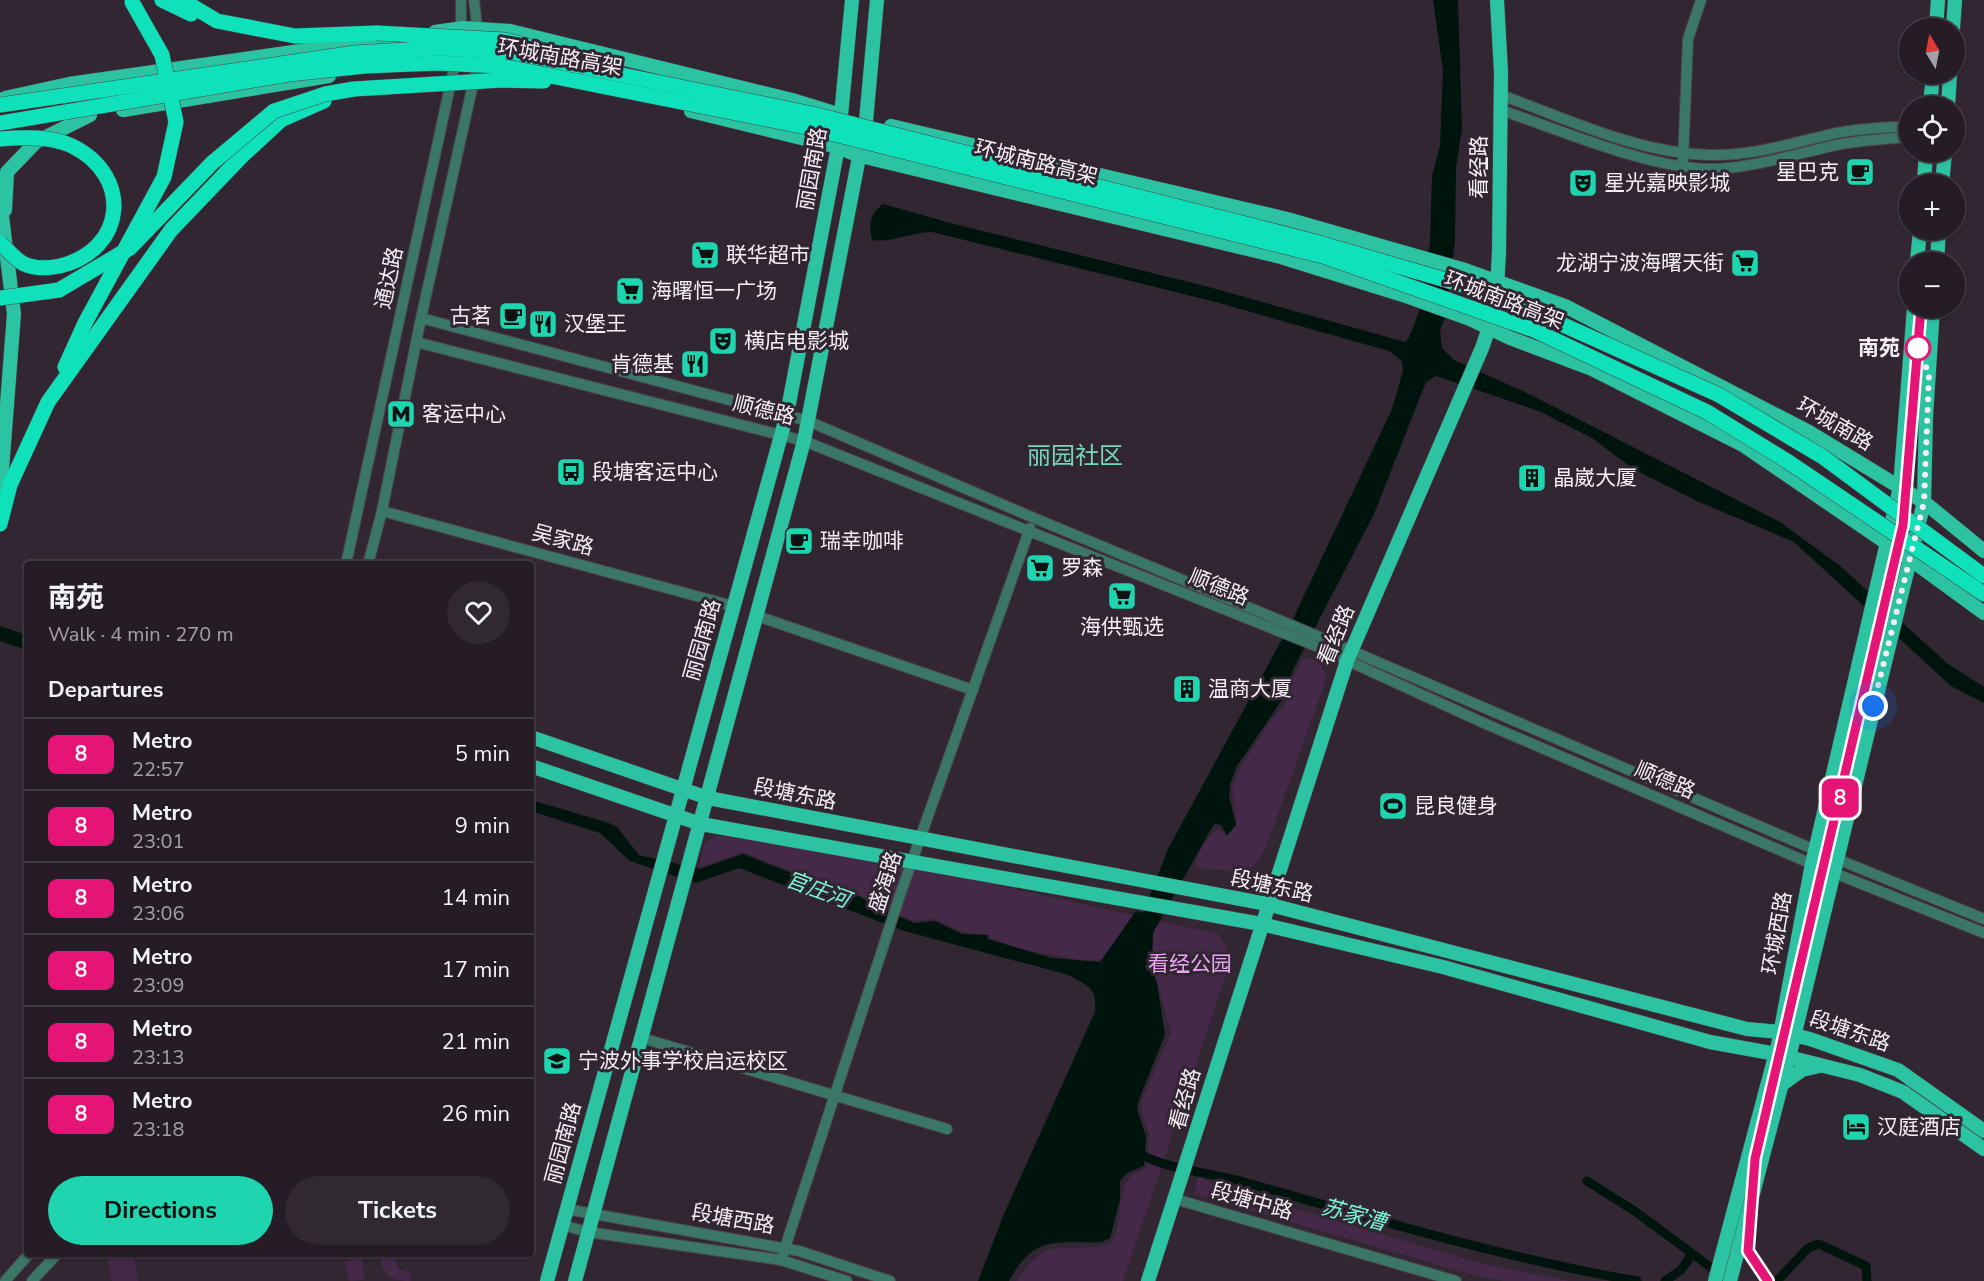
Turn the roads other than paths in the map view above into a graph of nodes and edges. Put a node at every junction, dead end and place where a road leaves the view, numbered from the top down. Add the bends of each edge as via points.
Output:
1 (128, 0) edge
2 (162, 0) edge
3 (182, 0) edge
4 (461, 0) edge
5 (474, 0) edge
6 (852, 0) edge
7 (877, 0) edge
8 (1497, 0) edge
9 (1701, 0) edge
10 (1938, 0) edge
11 (1955, 0) edge
12 (1937, 18) edge
13 (1954, 18) edge
14 (217, 21) junction
15 (463, 28) junction
16 (478, 29) junction
17 (454, 70) junction
18 (476, 71) junction
19 (597, 76) junction
20 (354, 89) junction
21 (1501, 96) junction
22 (0, 99) edge
23 (0, 105) edge
24 (1501, 110) junction
25 (90, 115) junction
26 (842, 115) junction
27 (866, 121) junction
28 (0, 123) edge
29 (1899, 127) edge
30 (0, 129) edge
31 (1899, 138) edge
32 (0, 139) edge
33 (838, 147) junction
34 (1683, 153) junction
35 (857, 155) junction
36 (1683, 166) junction
37 (0, 200) edge
38 (2, 238) edge
39 (1497, 282) junction
40 (0, 298) edge
41 (421, 318) junction
42 (1913, 318) edge
43 (1933, 318) edge
44 (1489, 328) junction
45 (416, 342) junction
46 (48, 402) junction
47 (787, 414) junction
48 (808, 421) junction
49 (782, 435) junction
50 (804, 441) junction
51 (1899, 487) junction
52 (0, 495) edge
53 (1924, 502) junction
54 (382, 511) junction
55 (1034, 518) junction
56 (0, 524) edge
57 (1029, 533) junction
58 (1886, 543) junction
59 (1984, 551) edge
60 (1910, 559) junction
61 (347, 561) edge
62 (369, 561) edge
63 (1984, 576) edge
64 (1984, 594) edge
65 (734, 606) junction
66 (1984, 613) edge
67 (757, 616) junction
68 (1281, 626) junction
69 (1349, 656) junction
70 (973, 690) junction
71 (534, 738) edge
72 (534, 767) edge
73 (682, 789) junction
74 (708, 798) junction
75 (675, 815) junction
76 (701, 824) junction
77 (920, 840) junction
78 (1813, 857) junction
79 (912, 861) junction
80 (1834, 865) junction
81 (1267, 904) junction
82 (1984, 919) edge
83 (1261, 924) junction
84 (1984, 933) edge
85 (1787, 1033) junction
86 (642, 1038) junction
87 (1782, 1055) junction
88 (1822, 1066) junction
89 (1781, 1085) junction
90 (834, 1097) junction
91 (947, 1129) dead end
92 (1984, 1131) edge
93 (1984, 1149) edge
94 (1175, 1199) junction
95 (566, 1209) junction
96 (593, 1215) junction
97 (562, 1225) junction
98 (588, 1232) junction
99 (784, 1248) junction
100 (26, 1257) edge
101 (54, 1257) edge
102 (781, 1260) junction
103 (5, 1281) edge
104 (32, 1281) edge
105 (547, 1281) edge
106 (575, 1281) edge
107 (847, 1281) edge
108 (890, 1281) edge
109 (1148, 1281) edge
110 (1456, 1281) edge
111 (1715, 1281) edge
112 (1730, 1281) edge

1 - 46 highway, bridge via 162,55 176,122 164,177 85,323
2 - 14 highway via 183,12
3 - 14 highway
4 - 15 street, 通达路
5 - 16 street, 通达路
6 - 26 main road, 丽园南路
7 - 27 main road, 丽园南路
8 - 21 main road, 看经路
9 - 34 street via 1688,39
10 - 12 main road
11 - 13 main road
14 - 19 highway, bridge via 295,36 377,33 505,40 545,48
15 - 16 main road, 环城南路
15 - 17 street, 通达路
15 - 22 main road, 环城南路 via 69,84
16 - 18 street, 通达路
16 - 26 main road, 环城南路 via 510,32
17 - 18 main road
17 - 25 main road via 361,71
17 - 61 street, 通达路
18 - 33 main road via 544,74
18 - 41 street, 通达路
19 - 20 highway, bridge
19 - 23 highway, 环城南路高架, bridge via 510,52 438,48 367,52
19 - 28 highway, 环城南路高架, bridge via 437,63 365,66 289,74
19 - 63 highway, 环城南路高架, bridge via 828,118 1312,241 1497,295 1719,395 1823,457
19 - 64 highway, 环城南路高架, bridge via 1323,256 1534,330 1707,412
20 - 40 highway, bridge via 274,111 212,163 130,248 59,290
20 - 46 highway, bridge via 281,120 233,165 171,230
21 - 24 main road, 看经路
21 - 34 street via 1627,139
24 - 36 street via 1611,147
24 - 39 main road, 看经路
25 - 30 main road
25 - 38 main road via 36,142 7,172
26 - 27 main road, 环城南路
26 - 33 main road, 丽园南路
27 - 35 main road, 丽园南路
27 - 39 main road, 环城南路 via 1287,219
29 - 34 street via 1835,133 1739,154
31 - 36 street via 1834,145 1737,167
32 - 38 highway, bridge via 29,136 71,145 92,159 109,179 116,200 112,225 96,248 74,263 50,268 24,264
33 - 35 main road
33 - 47 main road, 丽园南路
34 - 36 street
35 - 44 main road via 1281,257 1403,295
35 - 48 main road, 丽园南路
37 - 38 main road
38 - 52 main road via 14,314
39 - 44 main road, 看经路 via 1496,307
39 - 51 main road, 环城南路 via 1565,306 1655,350 1809,432
41 - 45 street, 通达路
41 - 47 street, 顺德路
42 - 51 main road
43 - 53 main road
44 - 58 main road via 1592,369 1743,445
44 - 69 main road, 看经路
45 - 49 street, 顺德路
45 - 54 street, 通达路
46 - 56 highway via 10,485
47 - 48 street, 顺德路
47 - 49 main road, 丽园南路
48 - 50 main road, 丽园南路
48 - 55 street, 顺德路
49 - 50 street, 顺德路
49 - 65 main road, 丽园南路
50 - 57 street, 顺德路
50 - 67 main road, 丽园南路
51 - 53 main road, 环城南路
51 - 58 main road
53 - 59 main road, 环城南路
53 - 60 main road
54 - 62 street, 通达路
54 - 65 street, 吴家路
55 - 57 street, 盛海路
55 - 68 street, 顺德路
57 - 68 street, 顺德路
57 - 70 street, 盛海路
58 - 60 main road
58 - 78 main road, 环城西路
60 - 66 main road
60 - 80 main road, 环城西路
65 - 73 main road, 丽园南路
67 - 70 street
67 - 74 main road, 丽园南路
68 - 69 street, 顺德路
69 - 78 street, 顺德路 via 1486,724
69 - 81 main road, 看经路
70 - 77 street, 盛海路
71 - 73 main road, 段塘东路
72 - 75 main road, 段塘东路
73 - 74 main road, 段塘东路
73 - 75 main road, 丽园南路
74 - 76 main road, 丽园南路
74 - 77 main road, 段塘东路
75 - 76 main road, 段塘东路
75 - 95 main road, 丽园南路
76 - 79 main road, 段塘东路
76 - 86 main road, 丽园南路
77 - 79 street, 盛海路
77 - 81 main road, 段塘东路
78 - 80 street, 顺德路
78 - 85 main road, 环城西路
79 - 83 main road, 段塘东路
79 - 90 street, 盛海路
80 - 82 street, 顺德路
80 - 84 street, 顺德路
80 - 85 main road, 环城西路
81 - 83 main road, 看经路
81 - 85 main road, 段塘东路 via 1736,1026
83 - 87 main road, 段塘东路 via 1443,968 1710,1042
83 - 94 main road, 看经路
85 - 87 main road, 环城西路
85 - 92 main road, 段塘东路 via 1898,1070
86 - 90 street
86 - 96 main road, 丽园南路
87 - 88 main road, 段塘东路
87 - 89 main road, 环城西路
87 - 111 main road, 环城西路
88 - 89 main road via 1802,1070
88 - 93 main road, 段塘东路 via 1860,1075 1903,1092
89 - 112 main road, 环城西路
90 - 91 street
90 - 99 street, 盛海路
94 - 109 main road, 看经路
94 - 110 street, 段塘中路
95 - 96 street, 段塘西路
95 - 97 main road, 丽园南路
96 - 98 main road, 丽园南路
96 - 99 street, 段塘西路
97 - 98 street, 段塘西路
97 - 105 main road, 丽园南路
98 - 102 street, 段塘西路
98 - 106 main road, 丽园南路
99 - 102 street, 盛海路
99 - 108 street, 段塘西路
100 - 103 street
101 - 104 street
102 - 107 street, 段塘西路

